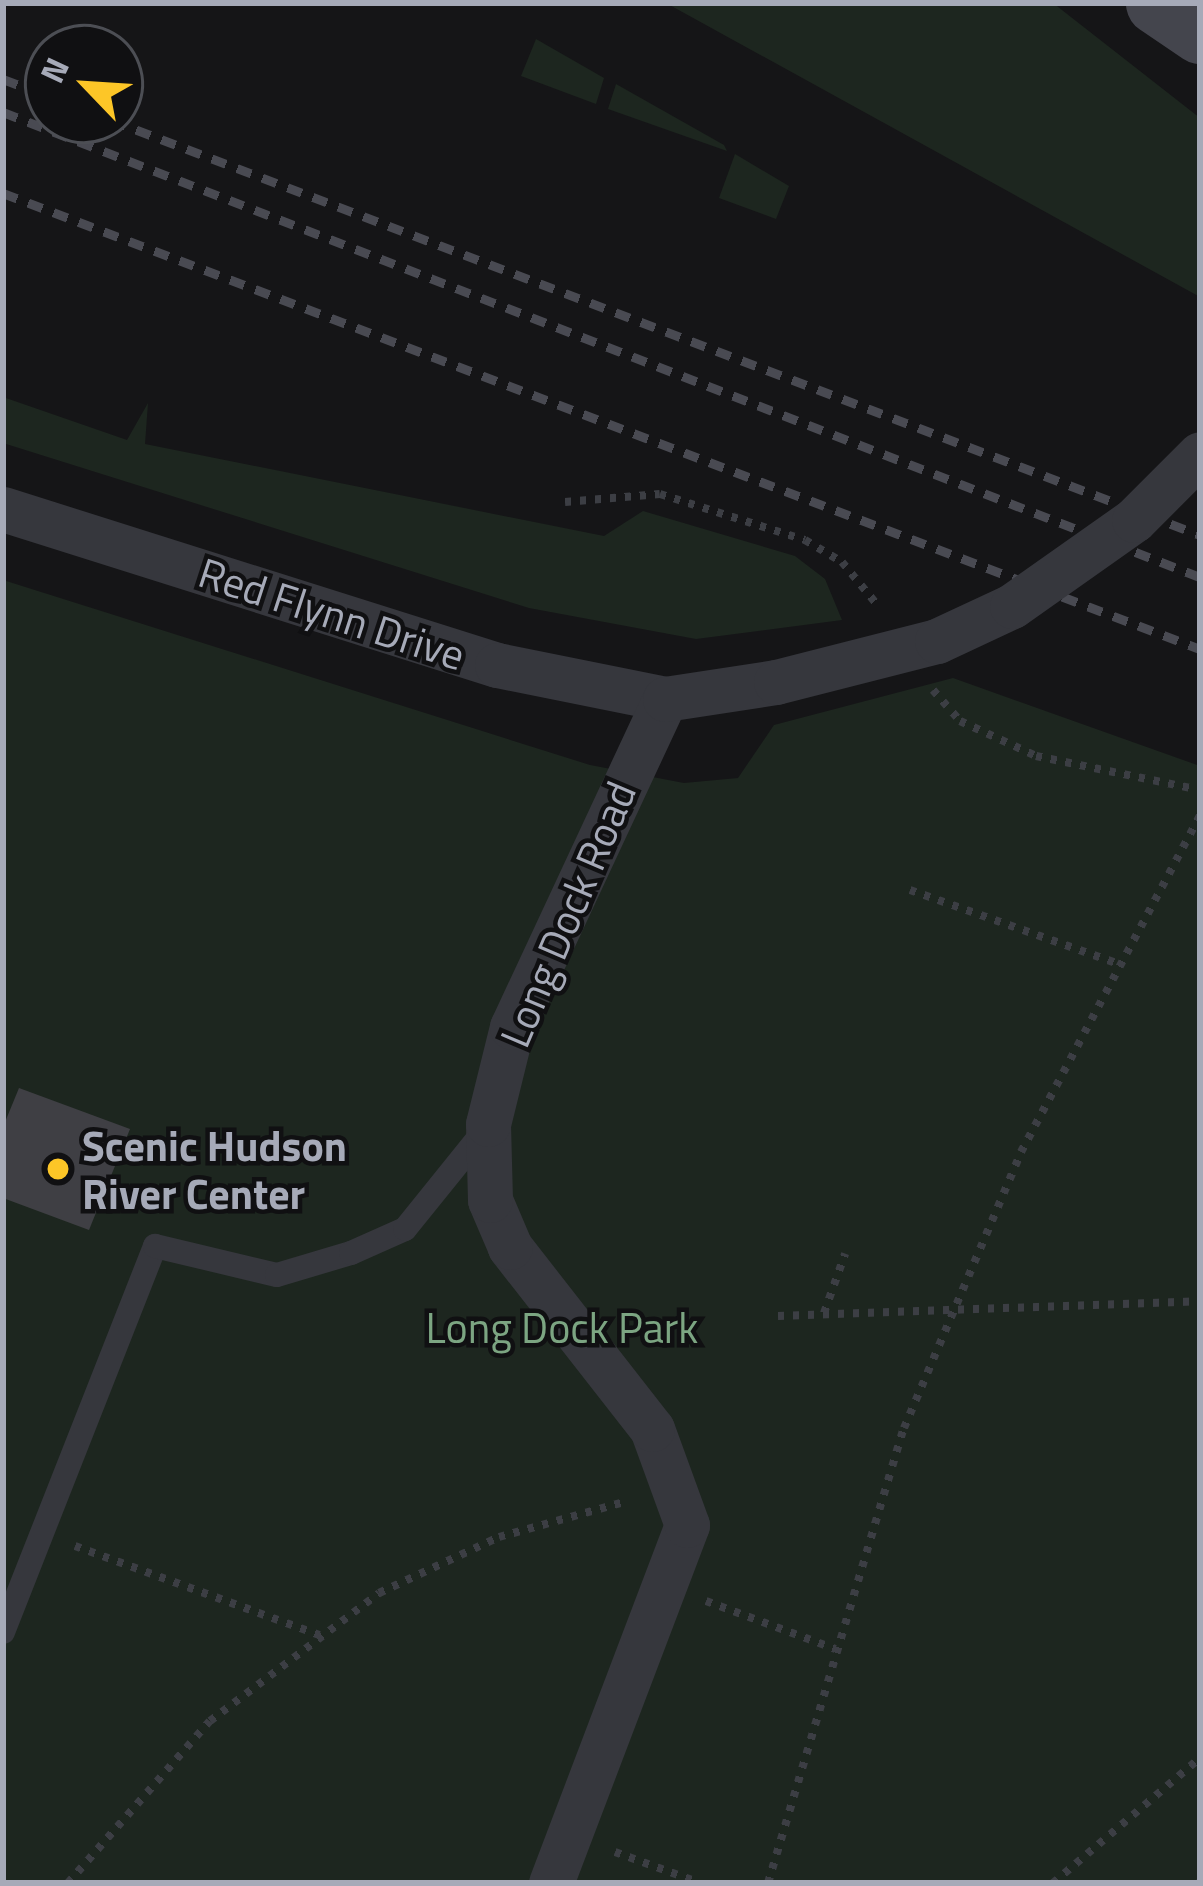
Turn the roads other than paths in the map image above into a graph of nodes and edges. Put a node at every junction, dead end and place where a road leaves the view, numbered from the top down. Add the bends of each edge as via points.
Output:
1 (1157, 3) edge
2 (1200, 32) edge
3 (1200, 454) edge
4 (3, 509) edge
5 (665, 699) junction
6 (488, 1124) junction
7 (3, 1632) edge
8 (551, 1883) edge

1 - 2 street
3 - 5 street, bridge via 1134,520 1012,606 937,641 776,682
4 - 5 street, Red Flynn Drive via 497,665
5 - 6 street, Long Dock Road via 512,1027
6 - 7 lane via 459,1174 405,1229 351,1253 277,1275 155,1246
6 - 8 street, Long Dock Road via 490,1200 510,1247 652,1429 687,1525

